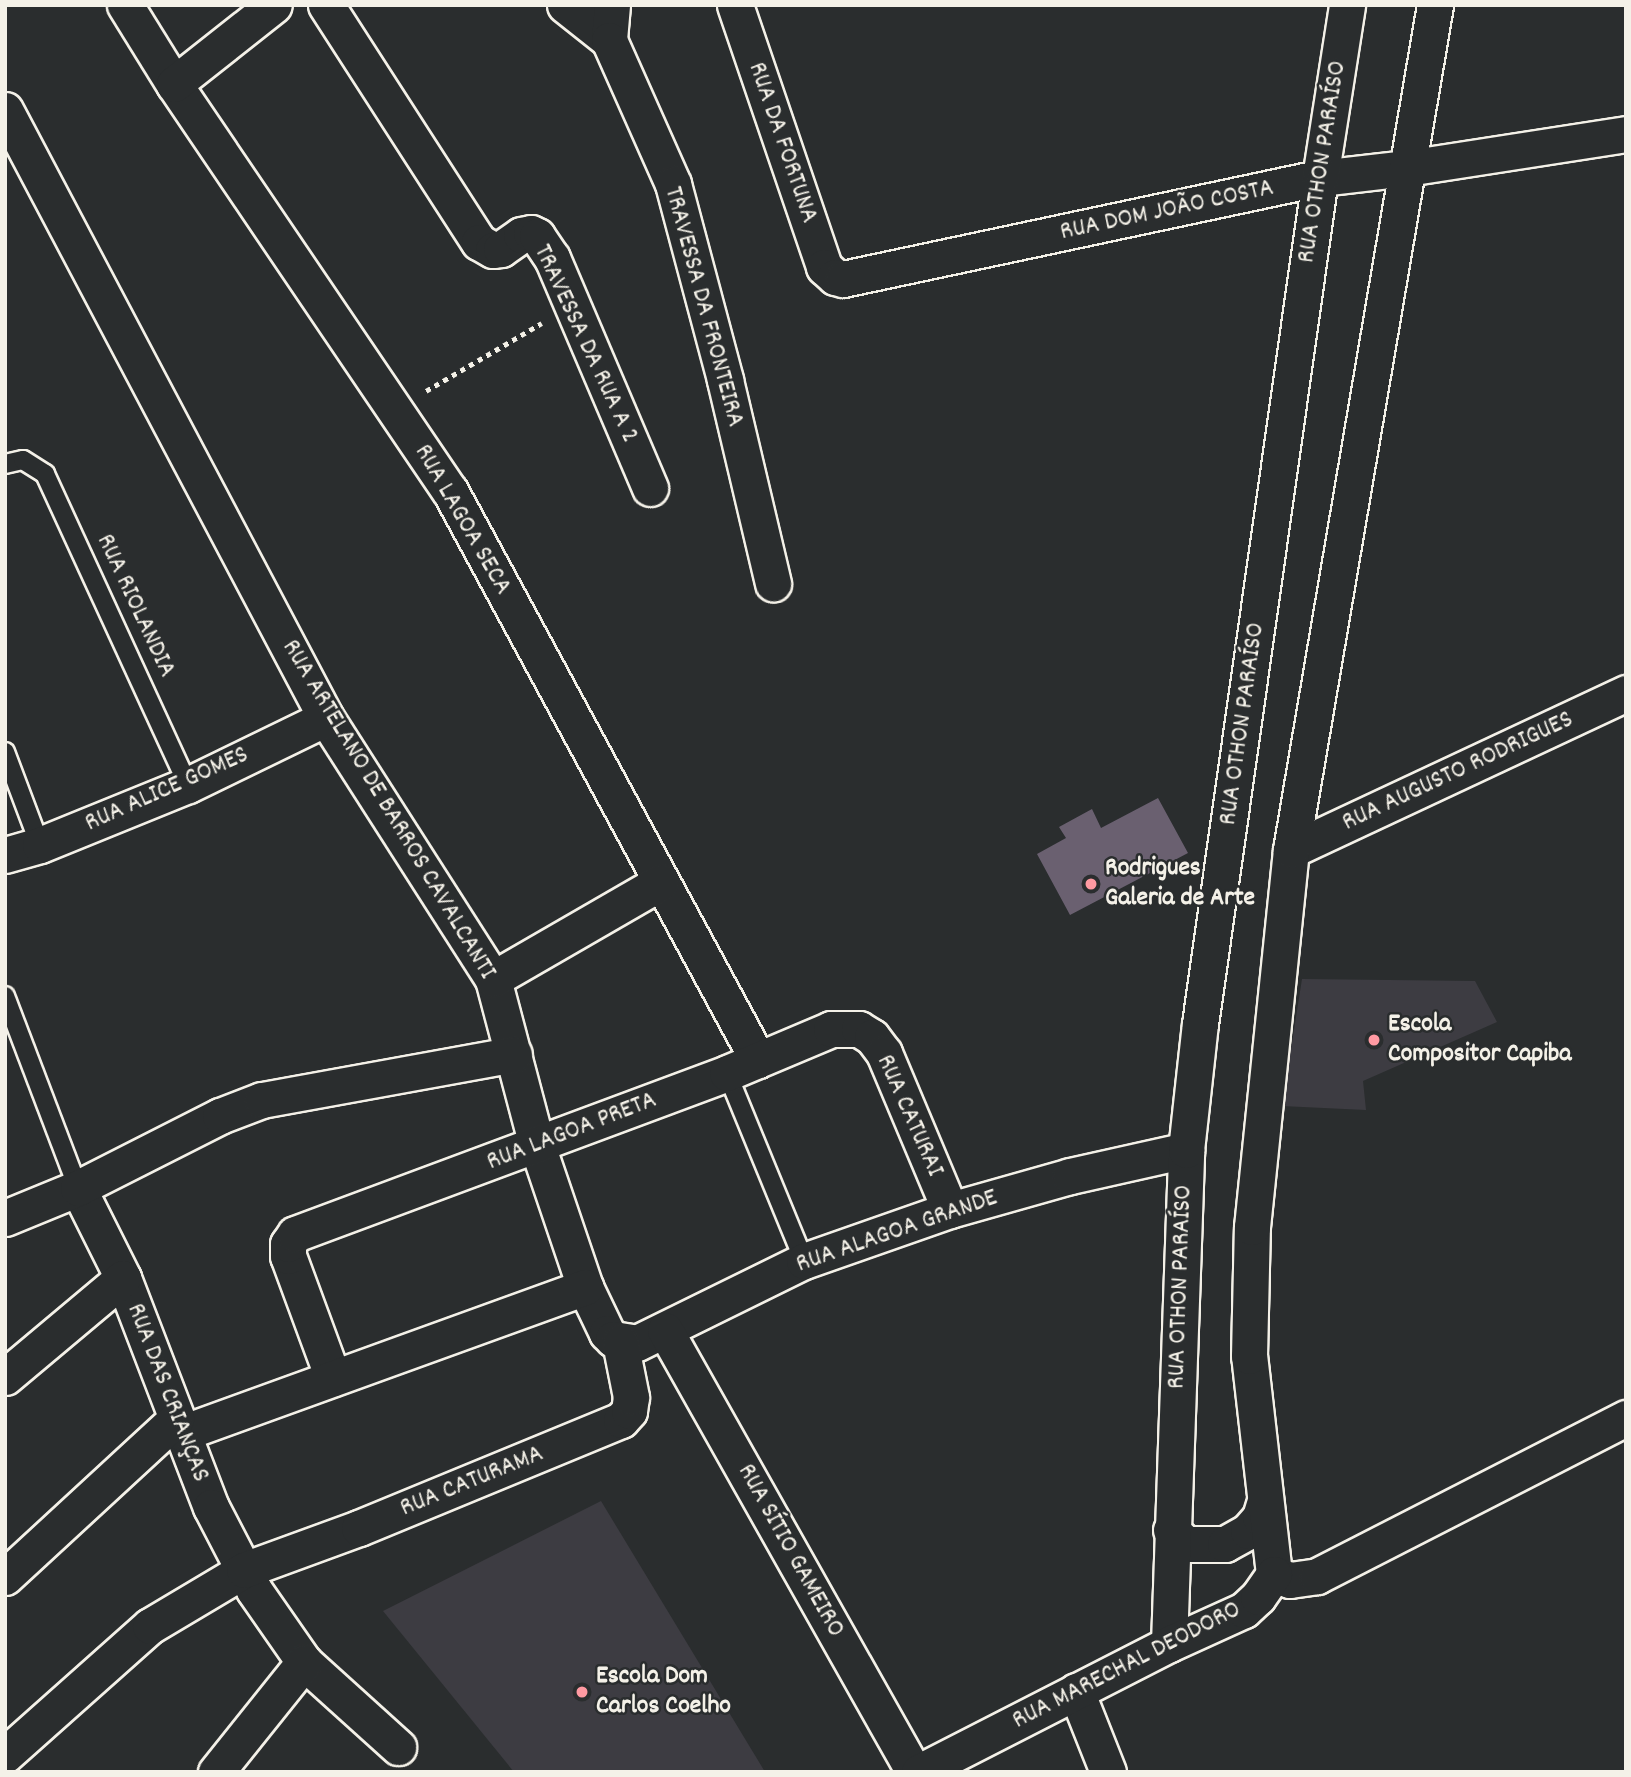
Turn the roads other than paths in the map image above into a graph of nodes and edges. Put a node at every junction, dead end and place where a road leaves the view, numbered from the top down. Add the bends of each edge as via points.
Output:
1 (125, 5) edge
2 (274, 5) edge
3 (326, 5) edge
4 (565, 5) edge
5 (612, 5) edge
6 (734, 5) edge
7 (1348, 5) edge
8 (1435, 5) edge
9 (609, 40) junction
10 (174, 84) junction
11 (9, 129) edge
12 (1626, 134) edge
13 (1407, 168) junction
14 (1320, 178) junction
15 (835, 277) joint
16 (5, 464) edge
17 (650, 488) dead end
18 (773, 583) dead end
19 (1626, 693) edge
20 (326, 718) junction
21 (5, 752) edge
22 (188, 785) junction
23 (40, 845) junction
24 (1291, 850) junction
25 (5, 855) edge
26 (661, 882) junction
27 (493, 979) junction
28 (5, 996) edge
29 (859, 1029) joint
30 (514, 1054) junction
31 (743, 1066) junction
32 (537, 1145) junction
33 (1186, 1150) junction
34 (78, 1188) junction
35 (950, 1210) junction
36 (5, 1218) edge
37 (804, 1261) junction
38 (123, 1278) junction
39 (585, 1287) junction
40 (665, 1330) junction
41 (620, 1342) junction
42 (5, 1377) edge
43 (333, 1378) junction
44 (1626, 1418) edge
45 (179, 1426) junction
46 (1265, 1501) junction
47 (1171, 1530) junction
48 (244, 1570) junction
49 (1274, 1574) junction
50 (5, 1577) edge
51 (1169, 1644) junction
52 (304, 1662) junction
53 (1076, 1691) junction
54 (398, 1747) dead end
55 (5, 1755) edge
56 (216, 1772) edge
57 (917, 1772) edge
58 (1108, 1772) edge

1 - 10 street, RUA LAGOA SECA
2 - 10 street
3 - 17 street, TRAVESSA DA RUA A 2 via 479,242 493,250 502,249 526,233 537,236 552,258
4 - 9 street, TRAVESSA DA FRONTEIRA
5 - 9 street, TRAVESSA DA FRONTEIRA
6 - 15 street, RUA DA FORTUNA via 824,267
7 - 14 street, RUA OTHON PARAÍSO
8 - 13 street
9 - 18 street, TRAVESSA DA FRONTEIRA via 673,184
10 - 26 street, RUA LAGOA SECA via 450,491
11 - 20 street, RUA ARTELANO DE BARROS CAVALCANTI
12 - 13 street, RUA DOM JOÃO COSTA
13 - 14 street, RUA DOM JOÃO COSTA
13 - 24 street
14 - 15 street, RUA DOM JOÃO COSTA via 856,279
14 - 33 street, RUA OTHON PARAÍSO
16 - 22 lane, RUA RIOLANDIA via 23,460 45,474
19 - 24 street, RUA AUGUSTO RODRIGUES
20 - 22 street, RUA ALICE GOMES
20 - 27 street, RUA ARTELANO DE BARROS CAVALCANTI
21 - 23 lane
22 - 23 street, RUA ALICE GOMES
23 - 25 street, RUA ALICE GOMES
24 - 46 street via 1252,1227 1249,1356
26 - 27 street
26 - 31 street, RUA LAGOA SECA
27 - 30 street, RUA ARTELANO DE BARROS CAVALCANTI
28 - 34 lane, RUA DAS CRIANÇAS
29 - 31 street, RUA LAGOA PRETA via 831,1029
29 - 35 street, RUA CATURAI via 884,1053
30 - 32 street, RUA ARTELANO DE BARROS CAVALCANTI
30 - 34 street via 262,1100 220,1116
31 - 32 street, RUA LAGOA PRETA
31 - 37 lane, RUA LAGOA SECA
32 - 39 street, RUA ARTELANO DE BARROS CAVALCANTI
32 - 43 street, RUA LAGOA PRETA via 295,1234 288,1244 288,1256
33 - 35 street, RUA ALAGOA GRANDE
33 - 47 street, RUA OTHON PARAÍSO
34 - 36 street
34 - 38 street, RUA DAS CRIANÇAS
35 - 37 street, RUA ALAGOA GRANDE
37 - 40 street, RUA ALAGOA GRANDE
38 - 42 street
38 - 45 street, RUA DAS CRIANÇAS
39 - 41 street, RUA ARTELANO DE BARROS CAVALCANTI via 607,1333
39 - 43 street
40 - 41 street, RUA ALAGOA GRANDE via 637,1343
40 - 57 street, RUA SÍTIO GAMEIRO
41 - 48 street, RUA CATURAMA via 631,1397 629,1411 621,1420
43 - 45 street
44 - 49 street via 1317,1576 1290,1580
45 - 48 street, RUA DAS CRIANÇAS via 211,1507
45 - 50 street
46 - 47 street via 1260,1517 1248,1531 1225,1545 1186,1544
46 - 49 street
47 - 51 street, RUA OTHON PARAÍSO
48 - 52 street, RUA DAS CRIANÇAS
48 - 55 street, RUA CATURAMA via 150,1626
49 - 51 street, RUA MARECHAL DEODORO via 1244,1610
51 - 53 street, RUA MARECHAL DEODORO
52 - 54 street, RUA DAS CRIANÇAS
52 - 56 street
53 - 57 street, RUA MARECHAL DEODORO
53 - 58 street

